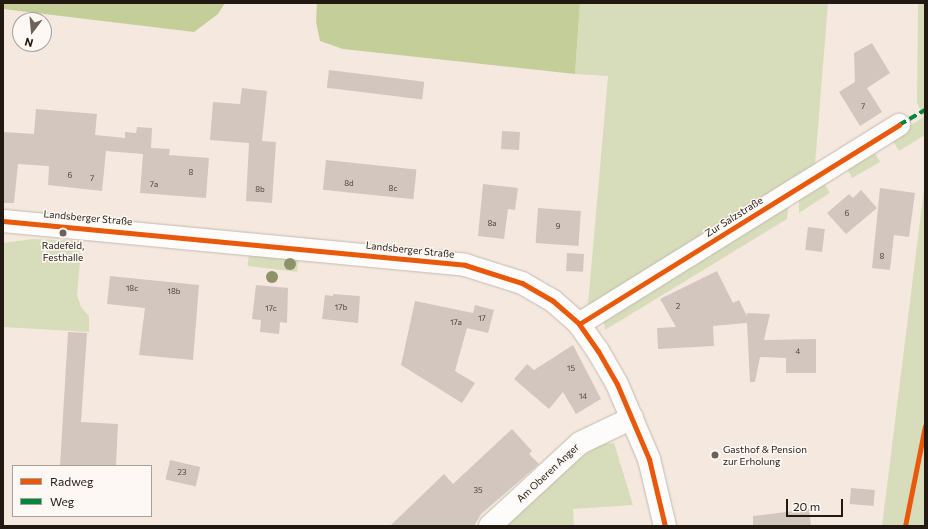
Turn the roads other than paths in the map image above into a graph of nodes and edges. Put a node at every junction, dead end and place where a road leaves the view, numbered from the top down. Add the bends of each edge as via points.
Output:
1 (899, 125) dead end
2 (3, 221) edge
3 (579, 324) junction
4 (632, 418) junction
5 (490, 526) edge
6 (665, 526) edge

1 - 3 street, Zur Salzstraße
2 - 3 street, Landsberger Straße via 465,265 495,272 522,283 552,302
3 - 4 street, Landsberger Straße via 617,384
4 - 5 street, Am Oberen Anger via 580,443
4 - 6 street, Landsberger Straße via 649,459

